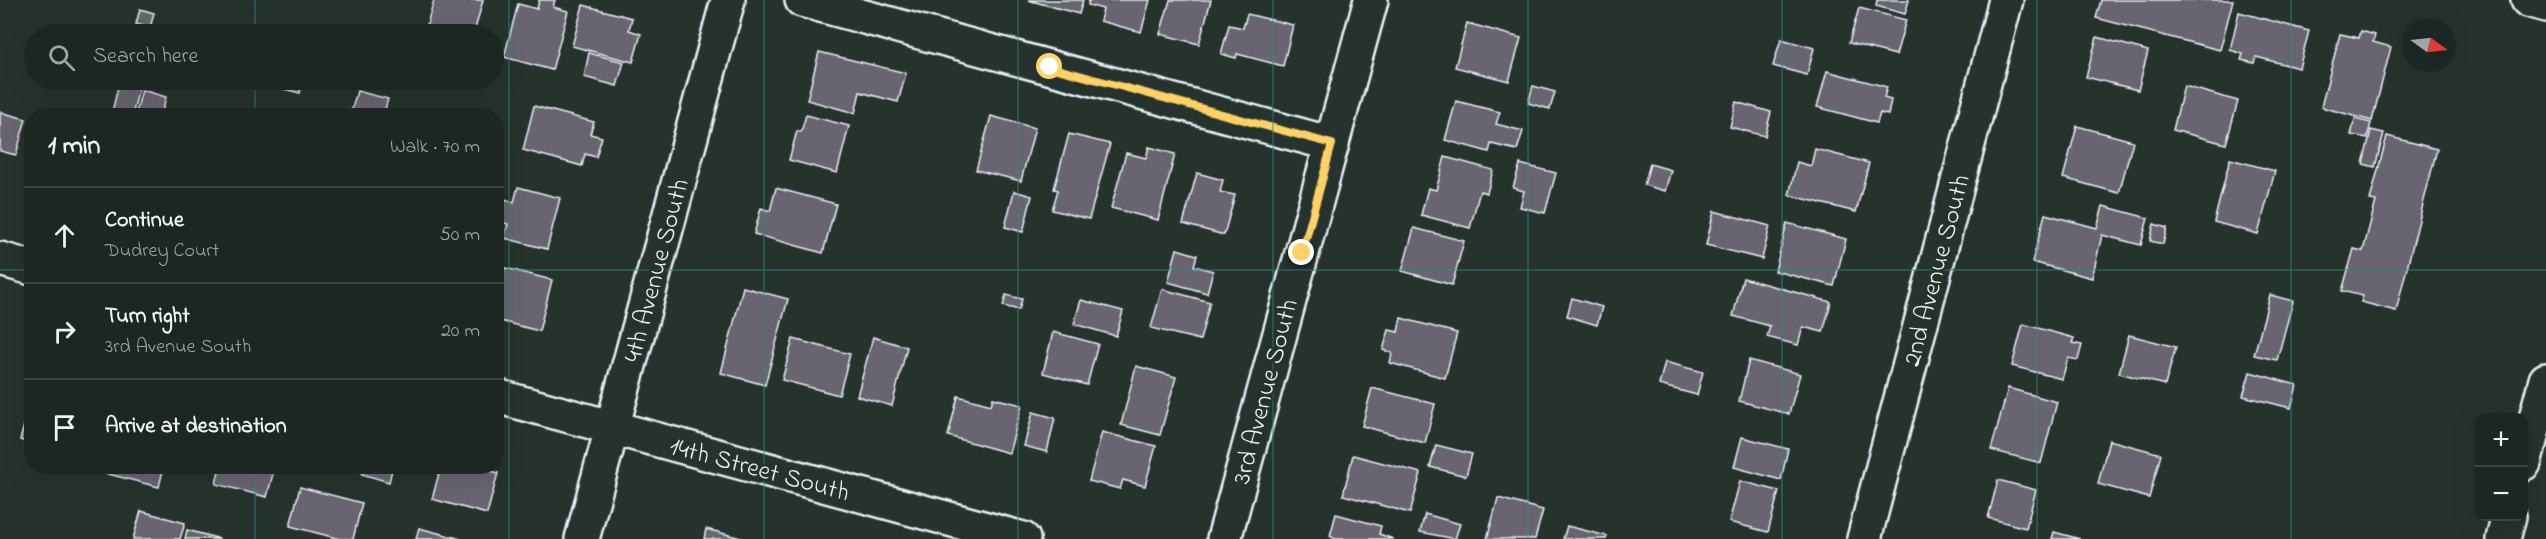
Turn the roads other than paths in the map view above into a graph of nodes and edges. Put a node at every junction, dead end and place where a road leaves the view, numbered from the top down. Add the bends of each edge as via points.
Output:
1 (728, 0) edge
2 (802, 0) edge
3 (1371, 0) edge
4 (2006, 0) edge
5 (2528, 0) edge
6 (2546, 5) edge
7 (1332, 144) junction
8 (0, 259) edge
9 (24, 266) edge
10 (2546, 380) edge
11 (504, 398) edge
12 (612, 428) junction
13 (2528, 445) edge
14 (2508, 521) edge
15 (582, 539) edge
16 (1023, 539) edge
17 (1224, 539) edge
18 (1864, 539) edge
19 (2503, 539) edge

1 - 12 street, 4th Avenue South
2 - 7 street
3 - 7 street, 3rd Avenue South
4 - 18 street, 2nd Avenue South
5 - 6 street
7 - 17 street, 3rd Avenue South
8 - 9 street
10 - 13 street
11 - 12 street, 14th Street South
12 - 15 street, 4th Avenue South
12 - 16 street, 14th Street South
14 - 19 street

